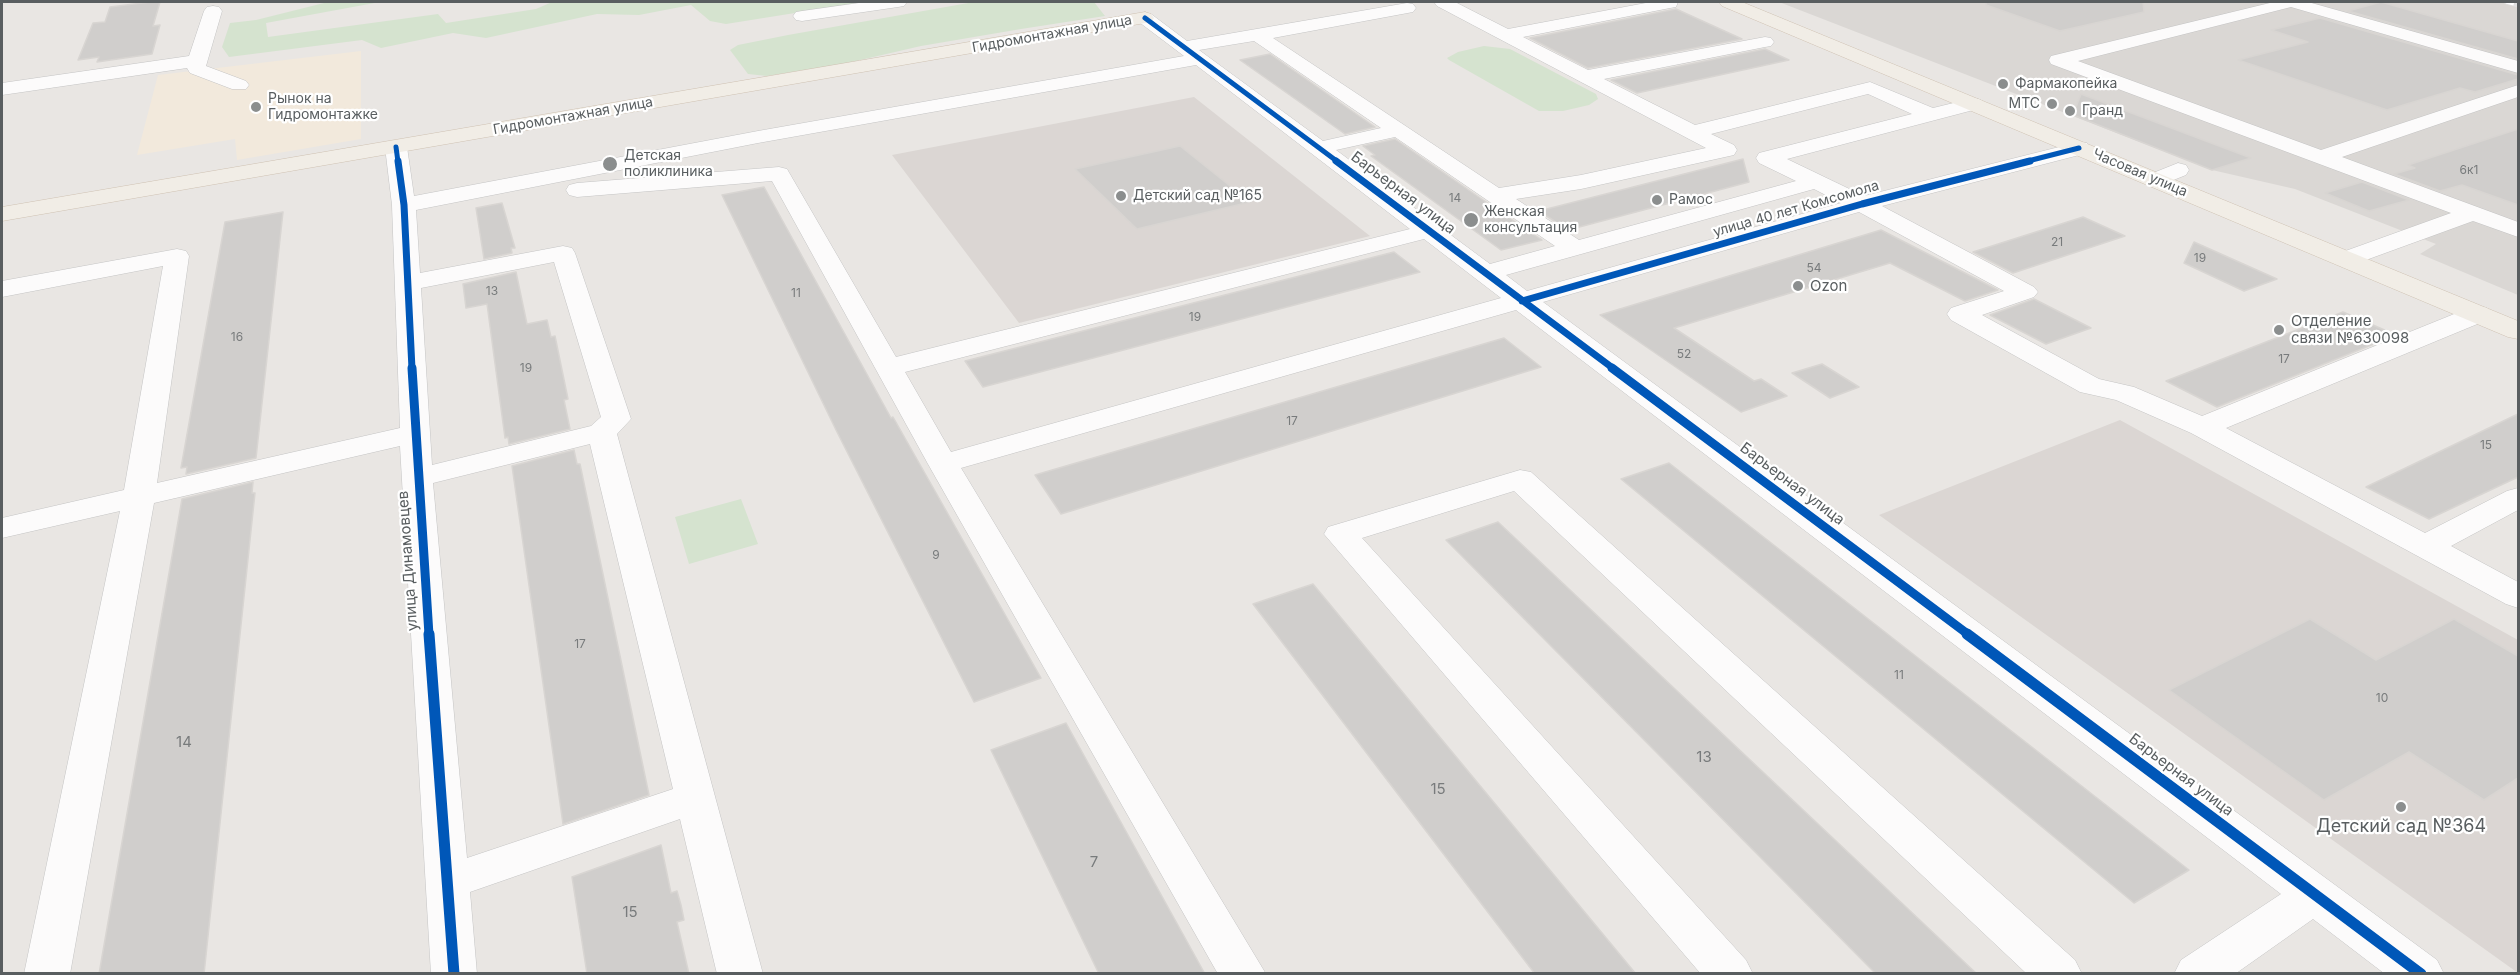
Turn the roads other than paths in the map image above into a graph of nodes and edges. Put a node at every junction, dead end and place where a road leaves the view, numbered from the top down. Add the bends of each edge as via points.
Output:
1 (898, 2) edge
2 (1449, 2) edge
3 (1728, 2) edge
4 (2292, 2) edge
5 (1670, 3) dead end
6 (1407, 8) dead end
7 (1134, 10) edge
8 (213, 11) dead end
9 (802, 16) dead end
10 (1508, 34) junction
11 (1257, 35) junction
12 (1765, 42) dead end
13 (1190, 53) junction
14 (197, 61) junction
15 (2518, 67) edge
16 (1588, 76) junction
17 (239, 85) dead end
18 (2, 89) edge
19 (2518, 92) edge
20 (1960, 93) junction
21 (1933, 116) junction
22 (1399, 130) junction
23 (1693, 132) junction
24 (396, 147) junction
25 (1318, 148) junction
26 (2079, 148) junction
27 (2321, 157) junction
28 (2178, 170) dead end
29 (2156, 180) junction
30 (1816, 182) junction
31 (460, 195) junction
32 (1495, 195) junction
33 (1862, 204) junction
34 (404, 206) junction
35 (2473, 213) junction
36 (2, 214) edge
37 (2518, 230) edge
38 (1429, 231) junction
39 (1575, 248) junction
40 (2346, 259) junction
41 (1485, 273) junction
42 (408, 283) junction
43 (2, 289) edge
44 (1522, 301) junction
45 (2478, 314) junction
46 (2518, 331) edge
47 (890, 367) junction
48 (2202, 427) junction
49 (602, 432) junction
50 (416, 433) junction
51 (943, 464) junction
52 (417, 478) junction
53 (139, 496) junction
54 (2518, 498) edge
55 (3, 534) edge
56 (2425, 546) junction
57 (2518, 596) edge
58 (695, 798) junction
59 (447, 882) junction
60 (2315, 894) junction
61 (46, 974) edge
62 (454, 974) edge
63 (740, 974) edge
64 (1243, 974) edge
65 (1730, 974) edge
66 (2059, 974) edge
67 (2197, 974) edge
68 (2421, 974) edge

1 - 9 street
2 - 10 street
3 - 20 main road, Часовая улица
4 - 15 street
4 - 27 street via 2058,60
5 - 10 street
6 - 11 street
7 - 13 street, Барьерная улица
7 - 24 main road, Гидромонтажная улица
8 - 14 street
10 - 16 street
11 - 13 street
11 - 22 street
12 - 16 street
13 - 25 street, Барьерная улица
13 - 31 street
14 - 17 street via 197,69
14 - 18 street
16 - 23 street
19 - 27 street
20 - 21 street
20 - 26 main road, Часовая улица
21 - 23 street via 1870,88
21 - 30 street via 1767,158
22 - 25 street
22 - 32 street
23 - 32 street via 1726,150 1581,182
24 - 34 street, улица Динамовцев
24 - 36 main road, Гидромонтажная улица
25 - 38 street, Барьерная улица
26 - 29 main road, Часовая улица
26 - 33 street, улица 40 лет Комсомола
27 - 35 street
28 - 29 street
29 - 40 main road, Часовая улица
30 - 33 street
30 - 39 street
31 - 34 street
31 - 47 street via 527,195 779,174
32 - 39 street
33 - 44 street, улица 40 лет Комсомола
33 - 48 street via 2025,292 1960,314 2090,386 2124,393
34 - 42 street, улица Динамовцев
35 - 37 street
35 - 40 street
38 - 41 street, Барьерная улица
38 - 47 street
39 - 41 street
40 - 45 main road, Часовая улица
41 - 44 street, Барьерная улица
42 - 49 street via 564,253 615,418
42 - 50 street, улица Динамовцев
43 - 53 street via 177,256
44 - 51 street, улица 40 лет Комсомола
44 - 60 street, Барьерная улица
45 - 46 main road, Часовая улица
45 - 48 street
47 - 51 street
48 - 56 street
49 - 52 street
49 - 58 street
50 - 52 street, улица Динамовцев
50 - 53 street
51 - 64 street
52 - 59 street, улица Динамовцев
53 - 55 street
53 - 61 street
54 - 56 street
56 - 57 street
58 - 59 street
58 - 63 street
59 - 62 street, улица Динамовцев
60 - 67 street
60 - 68 street, Барьерная улица
65 - 66 street via 1340,534 1520,479

